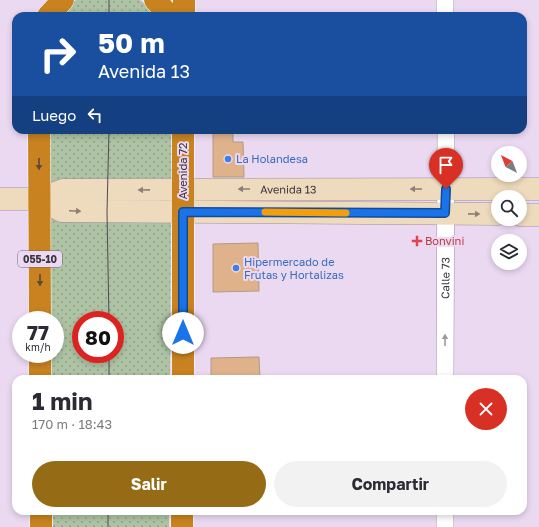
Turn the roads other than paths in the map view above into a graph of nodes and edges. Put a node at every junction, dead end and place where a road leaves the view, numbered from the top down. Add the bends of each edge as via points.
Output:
1 (39, 0) edge
2 (63, 0) edge
3 (155, 0) edge
4 (184, 0) edge
5 (445, 0) edge
6 (39, 12) edge
7 (52, 12) edge
8 (166, 12) edge
9 (184, 12) edge
10 (445, 12) edge
11 (39, 134) edge
12 (183, 134) edge
13 (446, 134) edge
14 (183, 189) junction
15 (446, 189) junction
16 (539, 189) edge
17 (39, 198) junction
18 (0, 199) edge
19 (183, 212) junction
20 (445, 213) junction
21 (491, 214) edge
22 (527, 215) edge
23 (539, 215) edge
24 (40, 311) edge
25 (40, 363) edge
26 (40, 375) edge
27 (182, 375) edge
28 (445, 375) edge
29 (41, 515) edge
30 (182, 515) edge
31 (445, 515) edge
32 (41, 527) edge
33 (182, 527) edge
34 (445, 527) edge

1 - 6 highway
2 - 7 highway
3 - 8 highway
4 - 9 highway
5 - 10 street
11 -> 17 highway, 055-10
12 - 14 highway, Avenida 72
13 - 15 street, Calle 73
15 -> 14 street, Avenida 13
14 -> 17 street, Avenida 13 via 63,190
14 - 19 highway, Avenida 72
15 - 16 street, Avenida 13
15 - 20 street, Calle 73
17 - 18 street, Avenida 13
17 -> 19 street via 62,211
17 -> 24 highway, 055-10
19 - 20 street
19 - 27 highway, Avenida 72
20 -> 21 street
28 -> 20 street, Calle 73
22 - 23 street
25 - 26 highway
29 - 32 highway
30 - 33 highway
31 - 34 street

